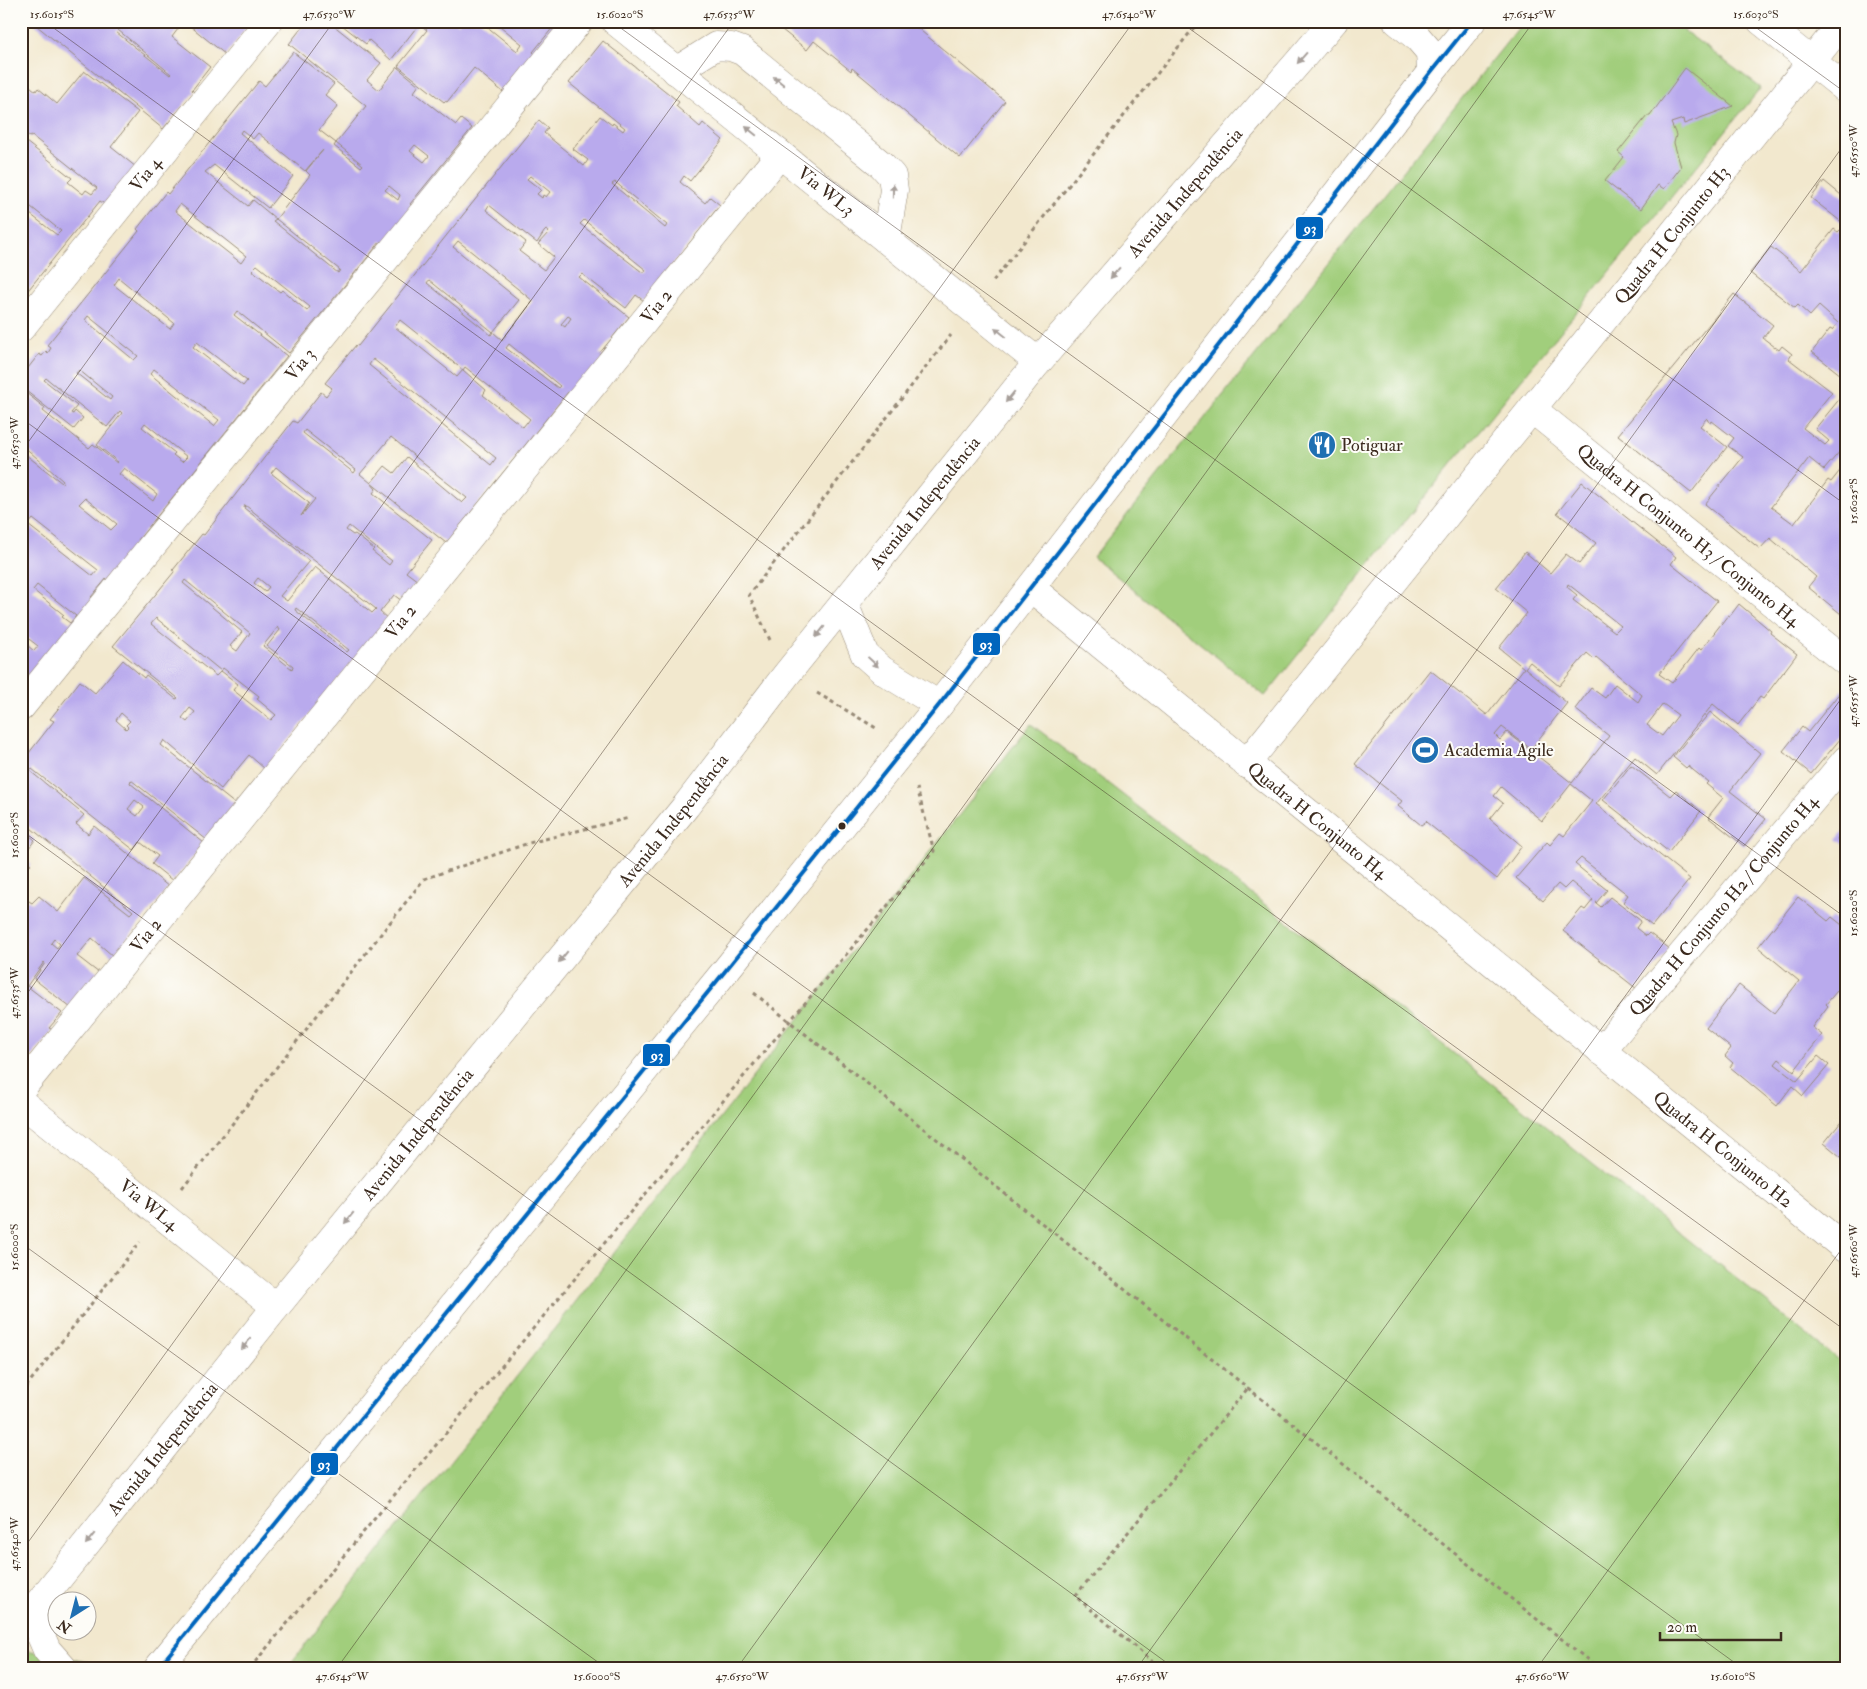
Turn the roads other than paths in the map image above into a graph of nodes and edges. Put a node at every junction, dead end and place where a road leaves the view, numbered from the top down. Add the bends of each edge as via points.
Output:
1 (269, 21) edge
2 (579, 21) edge
3 (615, 21) edge
4 (1334, 21) edge
5 (1397, 21) edge
6 (1472, 21) edge
7 (1761, 21) edge
8 (1844, 21) edge
9 (1812, 61) junction
10 (676, 71) junction
11 (1431, 72) junction
12 (1846, 89) edge
13 (780, 154) junction
14 (886, 239) junction
15 (21, 328) edge
16 (1038, 362) junction
17 (1532, 409) junction
18 (1031, 588) junction
19 (844, 603) junction
20 (1846, 662) edge
21 (939, 705) junction
22 (21, 707) edge
23 (1846, 760) edge
24 (1246, 764) junction
25 (1600, 1051) junction
26 (21, 1089) edge
27 (21, 1102) edge
28 (1846, 1249) edge
29 (276, 1307) junction
30 (26, 1619) edge
31 (62, 1668) edge
32 (158, 1668) edge

1 - 15 street, Via 4
2 - 22 street, Via 3
3 - 10 street, Via WL3
4 -> 16 street, Avenida Independência
5 - 11 street via 1430,52
6 - 11 street
7 - 9 street
8 - 9 street, Quadra H Conjunto H3
9 - 12 street
9 - 17 street, Quadra H Conjunto H3
13 -> 10 street, Via WL3
14 -> 10 street via 894,190 892,176 742,51 716,46
11 - 18 street
13 - 14 street, Via WL3
13 - 26 street, Via 2
16 -> 14 street, Via WL3
16 -> 19 street, Avenida Independência
17 - 20 street, Quadra H Conjunto H3 / Conjunto H4
17 - 24 street, Quadra H Conjunto H4
18 - 21 street
18 - 24 street
19 -> 21 street via 866,655 882,670
19 -> 29 street, Avenida Independência via 680,813
21 - 32 street
23 - 25 street, Quadra H Conjunto H2 / Conjunto H4
24 - 25 street, Quadra H Conjunto H4
25 - 28 street, Quadra H Conjunto H2
27 - 29 street, Via WL4
29 -> 30 street, Avenida Independência
30 - 31 street

